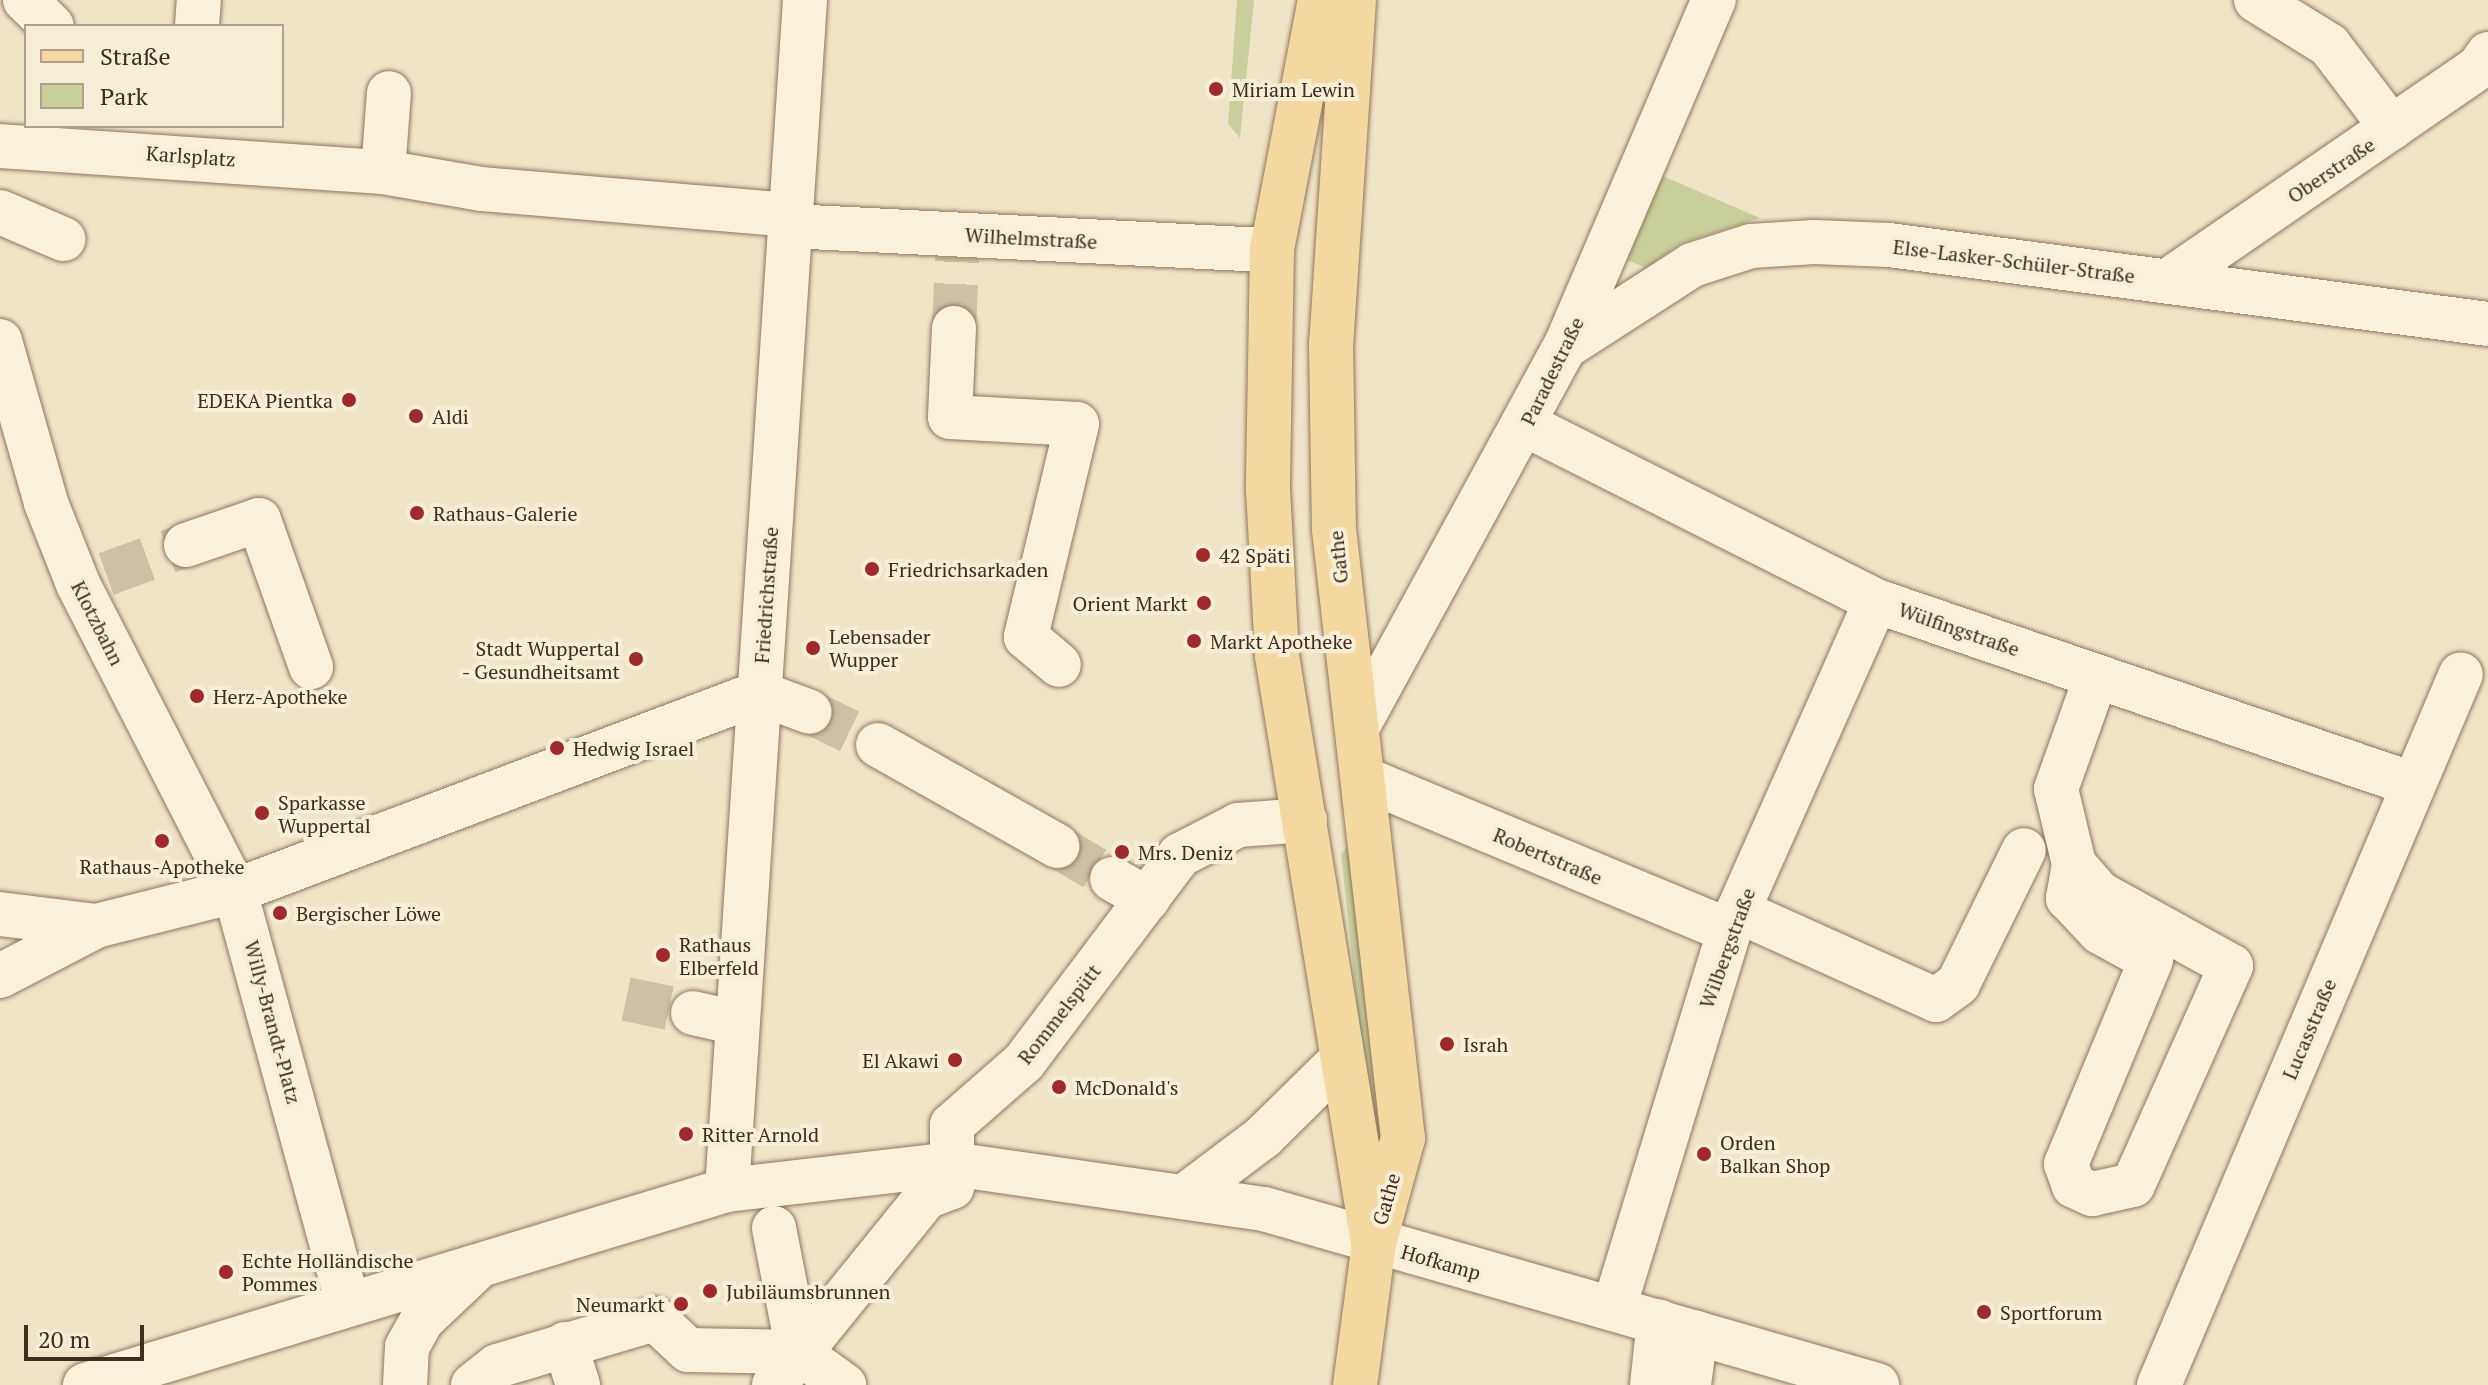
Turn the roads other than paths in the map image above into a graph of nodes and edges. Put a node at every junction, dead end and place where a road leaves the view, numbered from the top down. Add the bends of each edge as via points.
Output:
1 (25, 0) edge
2 (55, 0) edge
3 (199, 0) edge
4 (805, 0) edge
5 (1320, 0) edge
6 (1354, 0) edge
7 (1714, 0) edge
8 (2256, 0) edge
9 (50, 24) edge
10 (52, 24) edge
11 (197, 24) edge
12 (2485, 65) edge
13 (389, 93) dead end
14 (2392, 128) junction
15 (190, 141) edge
16 (0, 146) edge
17 (383, 172) junction
18 (0, 212) edge
19 (790, 221) junction
20 (63, 239) dead end
21 (1272, 250) junction
22 (2168, 281) junction
23 (2488, 324) edge
24 (954, 328) tunnel mouth
25 (0, 341) edge
26 (1565, 347) junction
27 (1526, 425) junction
28 (186, 545) tunnel mouth
29 (1876, 601) junction
30 (749, 661) junction
31 (1059, 665) dead end
32 (311, 667) dead end
33 (2461, 674) dead end
34 (2096, 677) junction
35 (810, 712) tunnel mouth
36 (1358, 726) junction
37 (878, 745) tunnel mouth
38 (2412, 784) junction
39 (1369, 798) junction
40 (1304, 816) junction
41 (1057, 846) tunnel mouth
42 (2024, 850) dead end
43 (2074, 864) junction
44 (235, 891) junction
45 (0, 914) edge
46 (1733, 921) junction
47 (96, 926) junction
48 (0, 976) edge
49 (693, 1013) tunnel mouth
50 (737, 1023) junction
51 (1342, 1059) junction
52 (952, 1164) junction
53 (727, 1190) junction
54 (1186, 1195) junction
55 (774, 1228) dead end
56 (1374, 1243) junction
57 (488, 1259) junction
58 (347, 1301) junction
59 (1614, 1308) junction
60 (1692, 1331) junction
61 (565, 1344) junction
62 (786, 1369) edge
63 (85, 1385) edge
64 (405, 1385) edge
65 (473, 1385) edge
66 (578, 1385) edge
67 (844, 1385) edge
68 (1355, 1385) edge
69 (1652, 1385) edge
70 (1689, 1385) edge
71 (1715, 1385) edge
72 (1877, 1385) edge
73 (2159, 1385) edge

1 - 9 street
2 - 10 street
3 - 11 street
4 - 19 street, Friedrichstraße
5 - 21 main road, Gathe
6 - 36 main road, Gathe via 1331,343 1334,529
7 - 26 street, Paradestraße
8 - 14 street via 2329,45
12 - 14 street, Oberstraße
13 - 17 street
14 - 22 street, Oberstraße
15 - 16 street, Karlsplatz
15 - 17 street, Karlsplatz
17 - 19 street, Karlsplatz via 645,217
18 - 20 street
19 - 21 street, Wilhelmstraße via 958,246
19 - 30 street, Friedrichstraße
21 - 40 main road, Gathe via 1268,489 1276,638
22 - 23 street, Else-Lasker-Schüler-Straße
22 - 26 street, Else-Lasker-Schüler-Straße via 1889,245 1751,246 1692,265
24 - 31 street via 950,417 1077,424 1026,637
25 - 44 street, Klotzbahn via 46,503 92,579
26 - 27 street, Paradestraße
27 - 29 street, Wülfingstraße
27 - 36 street, Paradestraße
28 - 32 street via 259,520
29 - 34 street, Wülfingstraße
29 - 46 street, Wilbergstraße
30 - 35 street
30 - 44 street via 375,821
30 - 50 street, Friedrichstraße
33 - 38 street, Lucasstraße
34 - 38 street, Wülfingstraße
34 - 43 street via 2056,789
36 - 39 main road, Gathe
37 - 41 street
38 - 73 street, Lucasstraße
39 - 40 main road via 1367,829 1343,837
39 - 46 street, Robertstraße
39 - 56 main road, Gathe via 1403,1138
40 - 51 main road, Gathe
40 - 52 street, Rommelspütt via 1238,825 1130,889 1024,1062 952,1125
42 - 46 street, Robertstraße via 1958,984 1936,1000
43 - 43 street via 2099,893 2231,966 2133,1185 2092,1194 2074,1186 2066,1164 2151,960 2100,932 2068,898
44 - 47 street
44 - 58 street, Willy-Brandt-Platz
45 - 47 street
46 - 59 street, Wilbergstraße
47 - 48 street
49 - 50 street
50 - 53 street, Friedrichstraße
51 - 54 street via 1263,1137
51 - 56 main road, Gathe
52 - 53 street
52 - 54 street, Hofkamp
52 - 62 street via 952,1187 926,1197
53 - 57 street
54 - 56 street, Hofkamp via 1264,1209
55 - 62 street
56 - 59 street, Hofkamp
56 - 68 main road
57 - 58 street
57 - 64 street via 422,1320 407,1347
58 - 63 street
59 - 60 street, Hofkamp
60 - 69 street
60 - 70 street
60 - 71 street
60 - 72 street, Hofkamp
61 - 62 street via 655,1319 688,1350
61 - 65 street via 497,1366
61 - 66 street
62 - 67 street

